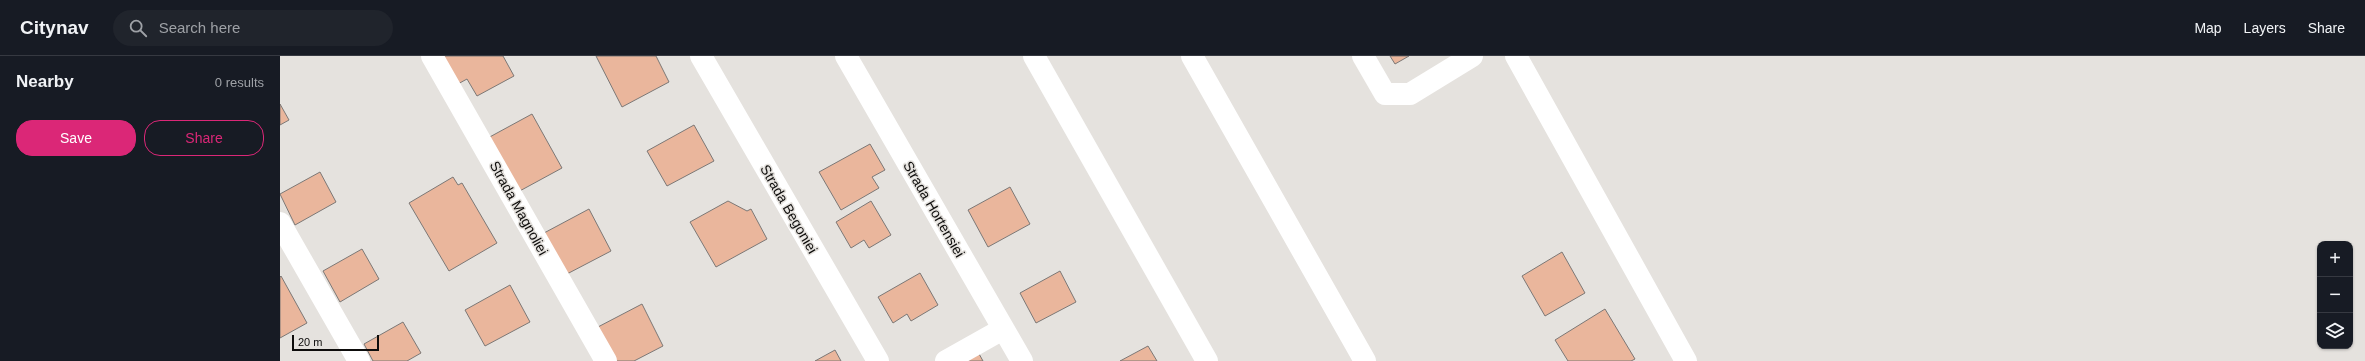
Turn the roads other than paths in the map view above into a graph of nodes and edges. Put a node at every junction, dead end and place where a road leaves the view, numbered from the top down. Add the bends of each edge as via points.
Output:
1 (432, 56) edge
2 (701, 56) edge
3 (846, 56) edge
4 (1034, 56) edge
5 (1192, 56) edge
6 (1363, 56) edge
7 (1472, 56) edge
8 (1516, 56) edge
9 (280, 223) edge
10 (1003, 329) junction
11 (359, 361) edge
12 (606, 361) edge
13 (878, 361) edge
14 (946, 361) edge
15 (1022, 361) edge
16 (1207, 361) edge
17 (1365, 361) edge
18 (1686, 361) edge

1 - 12 street, Strada Magnoliei
2 - 13 street, Strada Begoniei
3 - 10 street, Strada Hortensiei
4 - 16 street
5 - 17 street
6 - 7 street via 1385,94 1410,94
8 - 18 street
9 - 11 street
10 - 14 street
10 - 15 street, Strada Hortensiei

